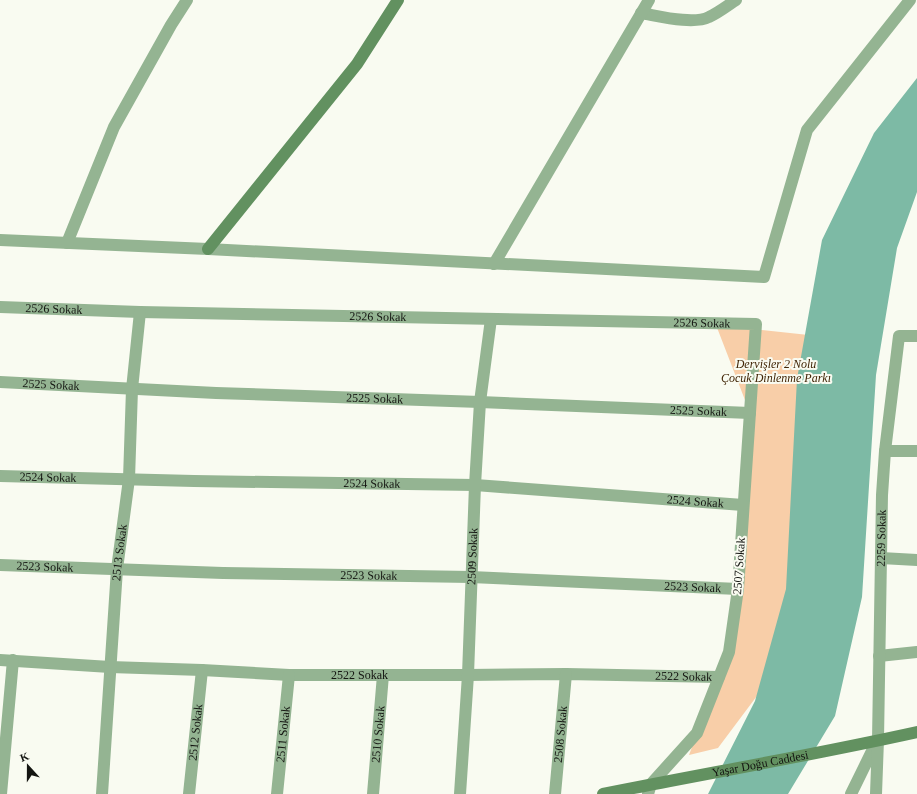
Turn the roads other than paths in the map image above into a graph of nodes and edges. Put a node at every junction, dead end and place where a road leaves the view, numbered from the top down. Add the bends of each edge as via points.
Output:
1 (187, 0) edge
2 (398, 0) edge
3 (649, 0) edge
4 (736, 0) edge
5 (910, 0) edge
6 (641, 13) junction
7 (0, 240) edge
8 (67, 243) junction
9 (208, 249) junction
10 (494, 264) junction
11 (0, 307) edge
12 (140, 312) junction
13 (491, 319) junction
14 (756, 324) joint
15 (917, 336) edge
16 (0, 382) edge
17 (132, 389) junction
18 (480, 402) junction
19 (750, 413) junction
20 (885, 451) junction
21 (917, 451) edge
22 (0, 476) edge
23 (129, 479) junction
24 (475, 485) junction
25 (743, 505) junction
26 (881, 558) junction
27 (917, 560) edge
28 (0, 565) edge
29 (117, 569) junction
30 (471, 577) junction
31 (738, 588) junction
32 (917, 652) edge
33 (879, 656) junction
34 (0, 660) edge
35 (13, 660) junction
36 (110, 667) junction
37 (202, 670) junction
38 (566, 674) junction
39 (289, 675) junction
40 (383, 675) junction
41 (468, 675) junction
42 (719, 678) junction
43 (917, 732) edge
44 (878, 740) junction
45 (649, 789) edge
46 (1, 794) edge
47 (102, 794) edge
48 (189, 794) edge
49 (277, 794) edge
50 (373, 794) edge
51 (460, 794) edge
52 (555, 794) edge
53 (603, 794) edge
54 (851, 794) edge
55 (876, 794) edge

1 - 8 street via 114,127
2 - 9 main road via 357,64
3 - 6 street
4 - 6 street via 708,18 695,20
5 - 10 street via 807,130 764,277
6 - 10 street
7 - 8 street
8 - 9 street
9 - 10 street
11 - 12 street, 2526 Sokak
12 - 13 street, 2526 Sokak
12 - 17 street, 2513 Sokak
13 - 14 street, 2526 Sokak
13 - 18 street, 2509 Sokak
14 - 19 street, 2507 Sokak
15 - 20 street, 2259 Sokak via 899,336
16 - 17 street, 2525 Sokak
17 - 18 street, 2525 Sokak
17 - 23 street, 2513 Sokak
18 - 19 street, 2525 Sokak
18 - 24 street, 2509 Sokak
19 - 25 street, 2507 Sokak
20 - 21 street
20 - 26 street, 2259 Sokak
22 - 23 street, 2524 Sokak
23 - 24 street, 2524 Sokak
23 - 29 street, 2513 Sokak
24 - 25 street, 2524 Sokak
24 - 30 street, 2509 Sokak
25 - 31 street, 2507 Sokak
26 - 27 street
26 - 33 street, 2259 Sokak
28 - 29 street, 2523 Sokak
29 - 30 street, 2523 Sokak
29 - 36 street, 2513 Sokak
30 - 31 street, 2523 Sokak
30 - 41 street, 2509 Sokak
31 - 42 street, 2507 Sokak via 729,652
32 - 33 street
33 - 44 street, 2259 Sokak
34 - 35 street, 2522 Sokak
35 - 36 street, 2522 Sokak
35 - 46 street
36 - 37 street, 2522 Sokak
36 - 47 street, 2513 Sokak
37 - 39 street, 2522 Sokak
37 - 48 street, 2512 Sokak
38 - 41 street, 2522 Sokak
38 - 42 street, 2522 Sokak
38 - 52 street, 2508 Sokak
39 - 40 street, 2522 Sokak
39 - 49 street, 2511 Sokak
40 - 41 street, 2522 Sokak
40 - 50 street, 2510 Sokak
41 - 51 street, 2509 Sokak
42 - 45 street, 2507 Sokak via 697,733
43 - 44 main road, Yaşar Doğu Caddesi
44 - 45 main road, Yaşar Doğu Caddesi via 690,777
44 - 54 street
44 - 55 street, 2259 Sokak
45 - 53 main road, Yaşar Doğu Caddesi

